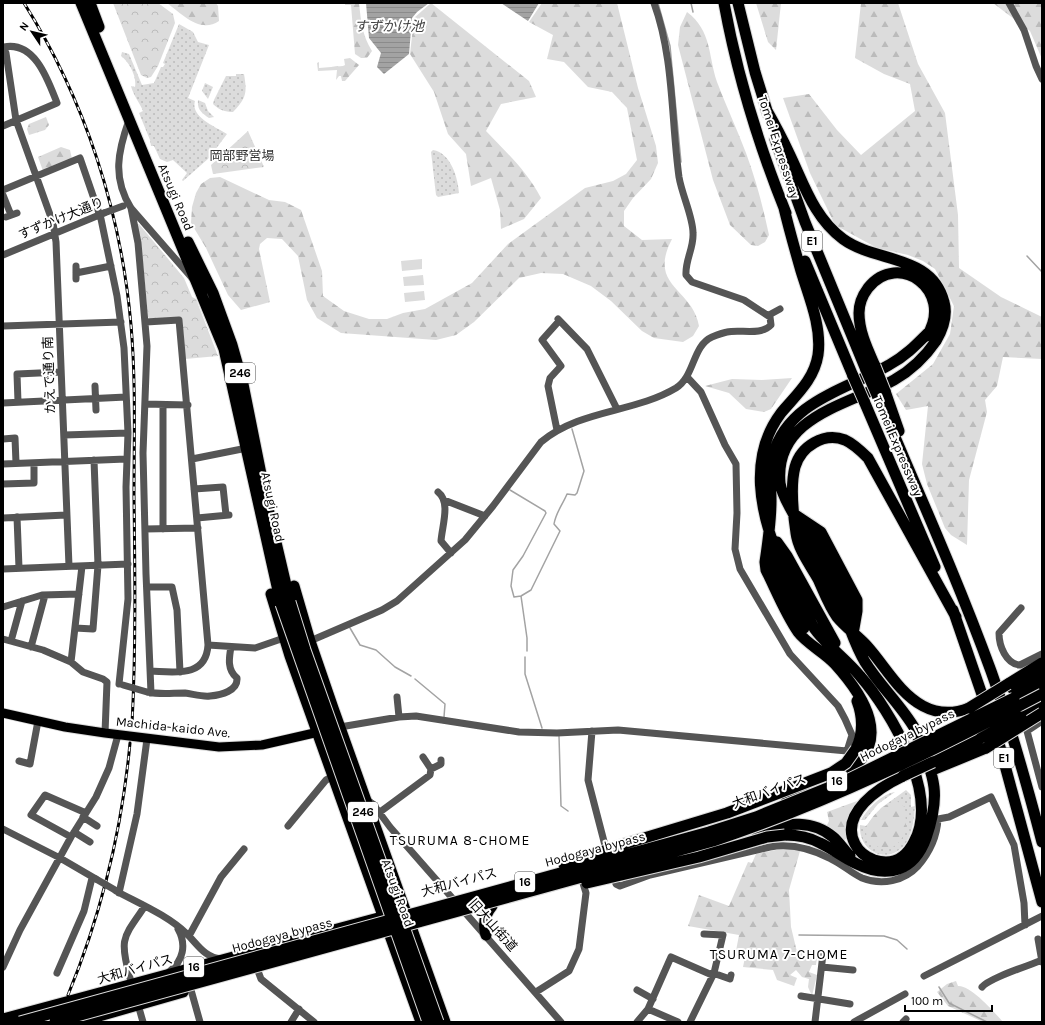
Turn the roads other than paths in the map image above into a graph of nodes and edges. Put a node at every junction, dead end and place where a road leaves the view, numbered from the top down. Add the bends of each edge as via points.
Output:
1 (81, 3) edge
2 (90, 3) edge
3 (654, 3) edge
4 (724, 3) edge
5 (738, 3) edge
6 (1009, 3) edge
7 (3, 47) edge
8 (1042, 79) edge
9 (766, 109) junction
10 (129, 119) junction
11 (16, 120) junction
12 (3, 126) edge
13 (147, 154) junction
14 (36, 176) junction
15 (3, 190) edge
16 (3, 195) edge
17 (167, 202) junction
18 (127, 206) junction
19 (784, 208) junction
20 (102, 214) junction
21 (12, 215) dead end
22 (55, 234) junction
23 (3, 255) edge
24 (111, 266) junction
25 (76, 273) dead end
26 (198, 284) junction
27 (780, 309) dead end
28 (769, 315) junction
29 (121, 322) junction
30 (146, 322) junction
31 (60, 324) junction
32 (3, 326) edge
33 (870, 368) junction
34 (61, 372) junction
35 (687, 377) junction
36 (95, 386) dead end
37 (126, 397) junction
38 (95, 398) junction
39 (62, 400) junction
40 (18, 402) junction
41 (3, 403) edge
42 (145, 404) junction
43 (163, 405) junction
44 (188, 406) junction
45 (617, 409) junction
46 (96, 410) dead end
47 (557, 430) junction
48 (128, 433) junction
49 (64, 435) junction
50 (3, 439) edge
51 (247, 448) junction
52 (126, 459) junction
53 (192, 459) junction
54 (94, 460) junction
55 (64, 462) junction
56 (16, 463) junction
57 (34, 463) junction
58 (3, 464) edge
59 (3, 484) edge
60 (194, 489) junction
61 (438, 492) dead end
62 (256, 497) junction
63 (444, 500) junction
64 (267, 504) junction
65 (794, 514) junction
66 (66, 515) junction
67 (485, 516) junction
68 (17, 517) junction
69 (3, 518) edge
70 (197, 518) junction
71 (198, 528) junction
72 (145, 529) junction
73 (163, 529) junction
74 (769, 530) junction
75 (451, 553) junction
76 (128, 564) junction
77 (98, 565) junction
78 (69, 566) junction
79 (82, 566) junction
80 (19, 568) junction
81 (3, 569) edge
82 (147, 587) junction
83 (79, 594) junction
84 (45, 595) junction
85 (22, 601) junction
86 (285, 603) junction
87 (3, 607) edge
88 (1021, 608) dead end
89 (956, 617) junction
90 (75, 628) junction
91 (814, 634) junction
92 (852, 634) junction
93 (3, 638) edge
94 (284, 638) junction
95 (11, 641) junction
96 (310, 641) junction
97 (208, 645) junction
98 (31, 647) junction
99 (231, 647) junction
100 (824, 649) junction
101 (1042, 654) edge
102 (290, 656) junction
103 (71, 662) junction
104 (840, 662) junction
105 (1042, 662) edge
106 (151, 671) junction
107 (180, 672) junction
108 (1042, 673) edge
109 (1042, 679) edge
110 (107, 682) junction
111 (880, 683) junction
112 (1042, 683) edge
113 (121, 684) junction
114 (852, 687) junction
115 (1010, 689) junction
116 (149, 692) junction
117 (1042, 694) edge
118 (398, 697) dead end
119 (1042, 700) edge
120 (1042, 703) edge
121 (970, 712) junction
122 (3, 713) edge
123 (1042, 713) edge
124 (1020, 714) junction
125 (399, 717) junction
126 (38, 720) junction
127 (1042, 721) edge
128 (340, 727) junction
129 (592, 731) junction
130 (318, 732) junction
131 (105, 733) junction
132 (118, 735) junction
133 (919, 736) junction
134 (147, 739) junction
135 (982, 739) junction
136 (423, 757) dead end
137 (441, 760) dead end
138 (19, 761) dead end
139 (932, 762) junction
140 (432, 775) junction
141 (334, 776) junction
142 (902, 776) junction
143 (1042, 787) edge
144 (366, 798) junction
145 (777, 804) junction
146 (380, 812) junction
147 (84, 815) junction
148 (97, 826) dead end
149 (288, 826) dead end
150 (929, 826) junction
151 (390, 827) junction
152 (376, 828) junction
153 (3, 829) edge
154 (755, 830) junction
155 (72, 834) junction
156 (90, 842) dead end
157 (1042, 842) edge
158 (244, 849) dead end
159 (608, 855) junction
160 (60, 858) junction
161 (865, 868) junction
162 (612, 871) junction
163 (94, 879) junction
164 (582, 880) junction
165 (396, 884) junction
166 (510, 887) junction
167 (117, 892) junction
168 (375, 892) junction
169 (453, 898) junction
170 (1042, 902) edge
171 (493, 904) junction
172 (146, 906) junction
173 (406, 910) junction
174 (463, 912) junction
175 (384, 916) junction
176 (1042, 916) edge
177 (175, 924) junction
178 (1025, 924) junction
179 (412, 928) junction
180 (704, 934) dead end
181 (390, 935) junction
182 (486, 935) junction
183 (189, 936) junction
184 (1038, 939) dead end
185 (823, 954) dead end
186 (222, 959) junction
187 (424, 961) junction
188 (1042, 961) edge
189 (3, 967) edge
190 (822, 967) junction
191 (853, 970) dead end
192 (258, 971) junction
193 (403, 972) junction
194 (57, 973) dead end
195 (713, 974) junction
196 (731, 975) dead end
197 (164, 976) junction
198 (924, 976) dead end
199 (130, 978) dead end
200 (984, 982) dead end
201 (191, 990) junction
202 (637, 990) dead end
203 (536, 992) junction
204 (906, 994) dead end
205 (801, 996) dead end
206 (653, 999) junction
207 (818, 1000) junction
208 (850, 1004) dead end
209 (139, 1008) dead end
210 (299, 1009) junction
211 (648, 1009) junction
212 (3, 1018) edge
213 (20, 1022) edge
214 (55, 1022) edge
215 (78, 1022) edge
216 (143, 1022) edge
217 (200, 1022) edge
218 (291, 1022) edge
219 (314, 1022) edge
220 (421, 1022) edge
221 (428, 1022) edge
222 (438, 1022) edge
223 (445, 1022) edge
224 (561, 1022) edge
225 (637, 1022) edge
226 (678, 1022) edge
227 (690, 1022) edge
228 (815, 1022) edge
229 (854, 1022) edge

1 - 10 highway, Atsugi Road / 246
2 - 13 highway, Atsugi Road / 246
3 - 28 street via 665,39 680,186 694,232 686,274 692,282 744,300
4 - 19 highway, Tomei Expressway / E1 via 749,101
5 - 9 highway, Tomei Expressway / E1
6 - 8 street via 1024,30
7 - 11 street, かえで通り南
7 - 11 street via 12,46 33,57 45,74 57,103
9 - 33 highway, Tomei Expressway / E1 via 805,222
9 - 65 highway via 789,152 807,194 828,226 855,247 920,269 937,284 945,304 944,325 940,334 918,362 891,381 816,416 789,442 781,461 780,484
10 - 13 highway, Atsugi Road / 246
10 - 18 street via 117,164
11 - 12 street
11 - 14 street, かえで通り南
13 - 17 highway, Atsugi Road / 246
14 - 15 street
14 - 20 street via 80,158
14 - 22 street, かえで通り南
16 - 21 street
17 - 26 highway, Atsugi Road / 246
17 - 64 highway, Atsugi Road / 246 via 213,293 229,333 243,384
18 - 20 street, すずかけ大通り, bridge
18 - 26 street
18 - 30 street via 138,243
19 - 74 highway via 812,307 819,348 810,378 776,421 765,444 760,475 760,498
19 - 89 highway, Tomei Expressway / E1, bridge
20 - 22 street, すずかけ大通り
20 - 24 street
22 - 23 street, すずかけ大通り
22 - 31 street, かえで通り南
24 - 25 street
24 - 29 street
26 - 51 highway, Atsugi Road / 246 via 224,349
27 - 28 street
28 - 35 street via 772,323 767,329 727,332 705,341
29 - 31 street
29 - 37 street
30 - 42 street
30 - 44 street via 180,320
31 - 32 street
31 - 34 street, かえで通り南
33 - 74 highway via 859,313 864,294 879,278 894,273 905,274 928,289 935,303 931,330 903,356 815,402 801,412 787,428 775,448 770,468
33 - 157 highway, Tomei Expressway / E1, bridge via 992,673
34 - 39 street, かえで通り南
34 - 40 street via 17,374
35 - 45 street via 683,383 669,392
35 - 129 street via 701,392 737,471 735,549 740,569 790,654 838,706 852,735 847,751 618,730
36 - 38 street
37 - 38 street
37 - 48 street
38 - 39 street
38 - 46 street
39 - 40 street
39 - 49 street, かえで通り南
40 - 41 street
42 - 43 street
42 - 72 street
43 - 44 street
43 - 73 street
44 - 53 street
45 - 47 street via 593,415
45 - 47 street via 587,349 558,320 542,340 561,366 550,378 548,386
47 - 67 street via 541,442
48 - 49 street
48 - 52 street
49 - 55 street, かえで通り南
50 - 56 street via 15,438
51 - 53 street
51 - 62 highway, Atsugi Road / 246
52 - 54 street
52 - 76 street
53 - 60 street
54 - 55 street
54 - 77 street
55 - 57 street
55 - 66 street, かえで通り南
56 - 57 street
56 - 58 street
57 - 59 street via 34,483
60 - 70 street
60 - 70 street via 223,487 228,515
61 - 63 street
62 - 86 highway, Atsugi Road / 246
62 - 94 highway via 262,557
63 - 67 street
63 - 75 street via 442,541
64 - 86 highway, Atsugi Road / 246
64 - 96 highway via 285,553
65 - 89 highway via 793,480 799,457 806,448 820,440 836,438 850,443 868,458 876,470
65 - 92 highway via 799,544 832,610
65 - 92 highway via 821,532 857,600
66 - 68 street
66 - 78 street, かえで通り南
67 - 75 street
68 - 69 street
68 - 80 street
70 - 71 street
71 - 73 street
71 - 97 street
72 - 73 street
72 - 82 street
74 - 91 highway
74 - 100 highway via 766,570 798,632
74 - 104 highway via 787,556
75 - 96 street via 390,606
76 - 77 street
76 - 113 street via 128,599
77 - 79 street
77 - 90 street via 93,629
78 - 79 street
78 - 80 street
79 - 83 street
80 - 81 street
82 - 106 street
82 - 107 street via 172,587 177,610
83 - 84 street
83 - 90 street
84 - 85 street
84 - 98 street
85 - 87 street
85 - 95 street
86 - 221 highway, Atsugi Road / 246, bridge via 297,653
86 - 222 highway, Atsugi Road / 246, bridge via 305,650
88 - 101 street via 999,633 1007,659 1020,665
89 - 170 highway, Tomei Expressway / E1 via 1000,747
90 - 103 street
91 - 100 highway
91 - 104 highway
92 - 111 highway via 865,661
92 - 121 highway via 866,645 903,690 919,703 933,710
93 - 95 street
94 - 99 street via 262,647
94 - 102 highway
95 - 98 street
96 - 102 highway via 296,646
96 - 128 highway
97 - 99 street
97 - 107 street via 206,656 198,667
98 - 103 street
99 - 116 street via 230,667 238,683 234,688 209,697 186,693
100 - 104 highway
102 - 130 highway
103 - 110 street via 83,672
104 - 114 highway
104 - 142 highway via 872,689 900,734 915,772 920,803 920,824 914,842 904,856 891,862 869,858 860,851 853,839 852,823 861,808
105 - 115 highway
106 - 107 street
106 - 116 street
108 - 115 highway
109 - 115 highway, 大和バイパス / 16
110 - 113 street
110 - 131 street
111 - 133 highway via 903,710
111 - 150 highway via 900,716 921,761 930,792
112 - 166 highway, Hodogaya bypass / 16, bridge via 917,747 806,798 709,832
113 - 116 street, bridge
114 - 145 highway via 864,703 872,723 870,744 863,757 843,774
114 - 166 highway, bridge via 861,710 862,734 846,763 831,773 732,812 621,845
115 - 121 highway, 大和バイパス / 16, bridge
117 - 171 highway, Hodogaya bypass / 16, bridge via 921,756 810,806 713,840
118 - 125 street
119 - 124 highway, 16
120 - 124 highway
121 - 133 highway, 大和バイパス / 16
122 - 126 main road, Machida-kaido Ave.
123 - 135 highway, bridge
124 - 135 highway, 16
125 - 128 street
125 - 129 street via 433,718 519,732
126 - 131 main road, Machida-kaido Ave.
126 - 138 street via 30,764
127 - 143 street via 1027,731
128 - 130 main road, Machida-kaido Ave.
128 - 144 highway
129 - 159 street via 588,780
130 - 134 main road, Machida-kaido Ave. via 280,742 219,747
130 - 141 highway
131 - 132 main road, Machida-kaido Ave.
132 - 134 main road, Machida-kaido Ave.
132 - 147 street via 107,773
133 - 145 highway, 大和バイパス / 16, bridge via 895,754 845,778
133 - 150 highway via 936,789
134 - 167 street via 137,814
135 - 139 highway, 16
135 - 139 highway
136 - 140 street
137 - 140 street via 441,764
139 - 142 highway, 16
140 - 146 street
141 - 149 street via 326,780
141 - 168 highway
142 - 154 highway, 16
144 - 146 street, 旧大山街道
144 - 152 highway
145 - 159 highway, 大和バイパス / 16
146 - 151 street, 旧大山街道
147 - 148 street
147 - 155 street
147 - 155 street via 45,795 31,816
150 - 161 highway via 923,846 909,864 892,871
151 - 152 street via 383,824
151 - 169 street, 旧大山街道
152 - 165 highway
153 - 160 street
154 - 161 highway via 800,823 817,827 835,838 851,857
154 - 162 highway, 16
155 - 156 street
155 - 160 street
158 - 183 street via 221,877
159 - 162 street
159 - 169 highway, 大和バイパス / 16
160 - 163 street
160 - 189 street via 20,930
161 - 171 highway, bridge via 819,842 802,836 785,835 767,837 699,857
162 - 164 highway, 16
162 - 178 street via 615,881 620,886 650,875 788,845 832,859 862,878 872,881 893,880 908,874 923,860 934,839 938,819 949,817 991,797 1014,845 1024,902
163 - 167 street, bridge
163 - 194 street via 84,911
164 - 171 highway, 16
164 - 203 street via 586,893 579,949 569,970
165 - 168 highway via 394,889 382,893
165 - 173 highway
166 - 213 highway, Hodogaya bypass / 16, bridge
167 - 172 street
168 - 175 highway
169 - 173 highway, 大和バイパス / 16
169 - 174 street, 旧大山街道
171 - 174 highway, Hodogaya bypass / 16, bridge
171 - 182 highway via 484,923
172 - 177 street
172 - 199 street via 124,940 123,952
173 - 175 highway, 大和バイパス / 16
173 - 179 highway
174 - 179 highway, 16
174 - 182 street, 旧大山街道
174 - 214 highway, Hodogaya bypass, bridge
175 - 181 highway
175 - 186 highway, 大和バイパス / 16
176 - 178 street
177 - 183 street
177 - 197 street via 182,936 182,956 174,968
178 - 198 street
179 - 181 highway, 16
179 - 187 highway
180 - 195 street via 724,935
181 - 192 highway, 16
181 - 193 highway
182 - 203 street, 旧大山街道
183 - 186 street via 204,953
184 - 188 street
185 - 190 street
186 - 197 highway, 大和バイパス / 16
187 - 193 highway via 418,958 411,960
187 - 223 highway
188 - 200 street
190 - 191 street
190 - 207 street
192 - 201 highway, 16
192 - 210 street via 261,979
193 - 220 highway
195 - 196 street via 730,979
195 - 206 street via 670,957
195 - 227 street
197 - 212 highway, 大和バイパス / 16
201 - 215 highway, 16
201 - 217 street
202 - 206 street
203 - 224 street, 旧大山街道
204 - 229 street
205 - 207 street
206 - 211 street
207 - 208 street
207 - 228 street
209 - 216 street
210 - 218 street
210 - 219 street
211 - 225 street
211 - 226 street

